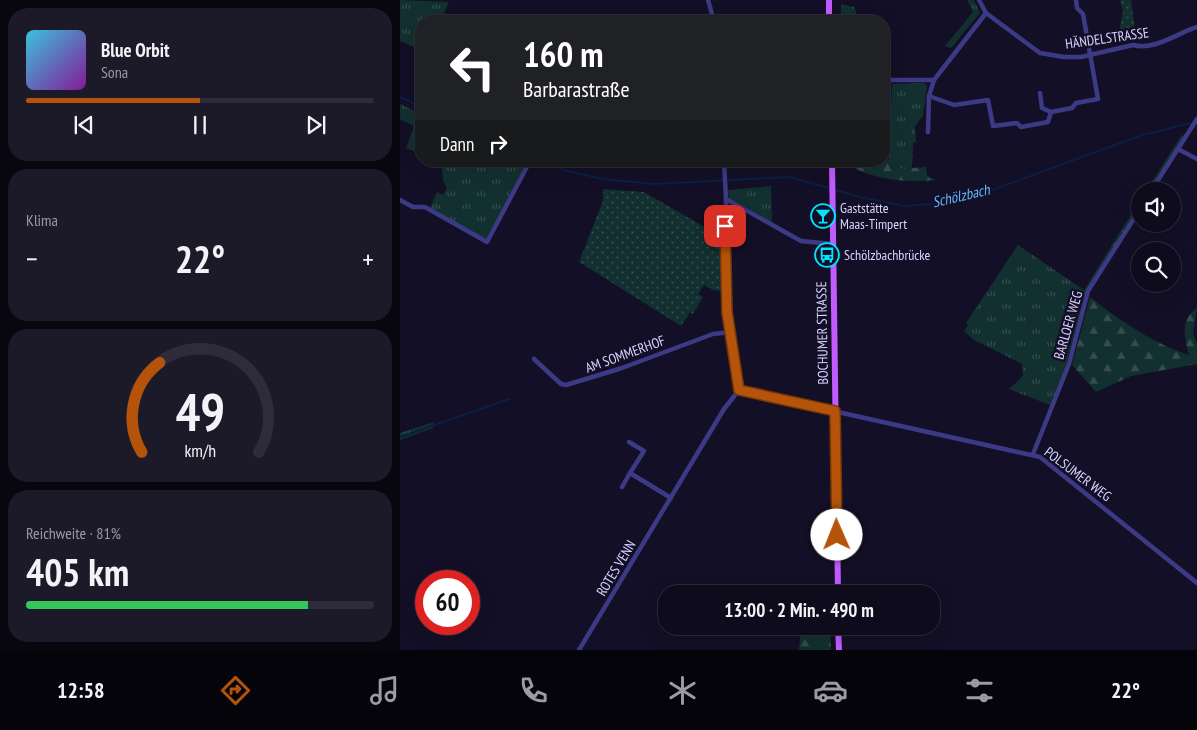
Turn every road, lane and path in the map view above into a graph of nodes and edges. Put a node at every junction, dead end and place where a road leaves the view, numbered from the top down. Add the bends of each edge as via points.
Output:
1 (708, 0) edge
2 (829, 0) edge
3 (979, 0) edge
4 (1076, 0) edge
5 (986, 13) junction
6 (712, 15) edge
7 (829, 15) edge
8 (1197, 27) edge
9 (1091, 53) junction
10 (890, 80) edge
11 (934, 80) junction
12 (1040, 93) dead end
13 (929, 96) junction
14 (1051, 112) junction
15 (1196, 120) edge
16 (928, 132) dead end
17 (1178, 149) junction
18 (1197, 159) edge
19 (527, 167) edge
20 (724, 167) edge
21 (832, 167) edge
22 (1157, 182) edge
23 (726, 198) junction
24 (400, 200) edge
25 (1131, 223) edge
26 (833, 244) junction
27 (731, 332) junction
28 (534, 359) dead end
29 (739, 390) junction
30 (835, 411) junction
31 (629, 442) dead end
32 (1033, 454) junction
33 (630, 473) junction
34 (622, 487) dead end
35 (672, 498) junction
36 (1197, 583) edge
37 (838, 585) edge
38 (838, 635) edge
39 (579, 650) edge
40 (839, 650) edge

1 - 6 street
2 - 7 main road
3 - 5 street, HÄNDELSTRASSE
4 - 9 street via 1077,8 1083,14
5 - 9 street, HÄNDELSTRASSE via 1040,53 1064,57
5 - 11 street
8 - 9 street, HÄNDELSTRASSE via 1173,38
9 - 14 street via 1098,99
10 - 11 street
11 - 13 street
12 - 14 street via 1042,108
13 - 14 street via 954,105 988,100 993,126 1048,122
13 - 16 street
15 - 17 street
17 - 18 street
17 - 22 street
19 - 24 street via 487,242 425,207 413,207
20 - 23 street
21 - 26 main road, BOCHUMER STRASSE
23 - 26 street via 801,241
23 - 27 street via 726,290
25 - 32 street, BARLOER WEG via 1088,291 1069,364
26 - 30 main road, BOCHUMER STRASSE
27 - 28 street, AM SOMMERHOF via 713,334 566,385 560,384
27 - 29 street
29 - 30 street, POLSUMER WEG
29 - 35 street, ROTES VENN via 724,409
30 - 32 street, POLSUMER WEG
30 - 37 main road, BOCHUMER STRASSE
31 - 33 street via 644,451
32 - 36 street, POLSUMER WEG
33 - 34 street
33 - 35 street
35 - 39 street, ROTES VENN
38 - 40 main road

